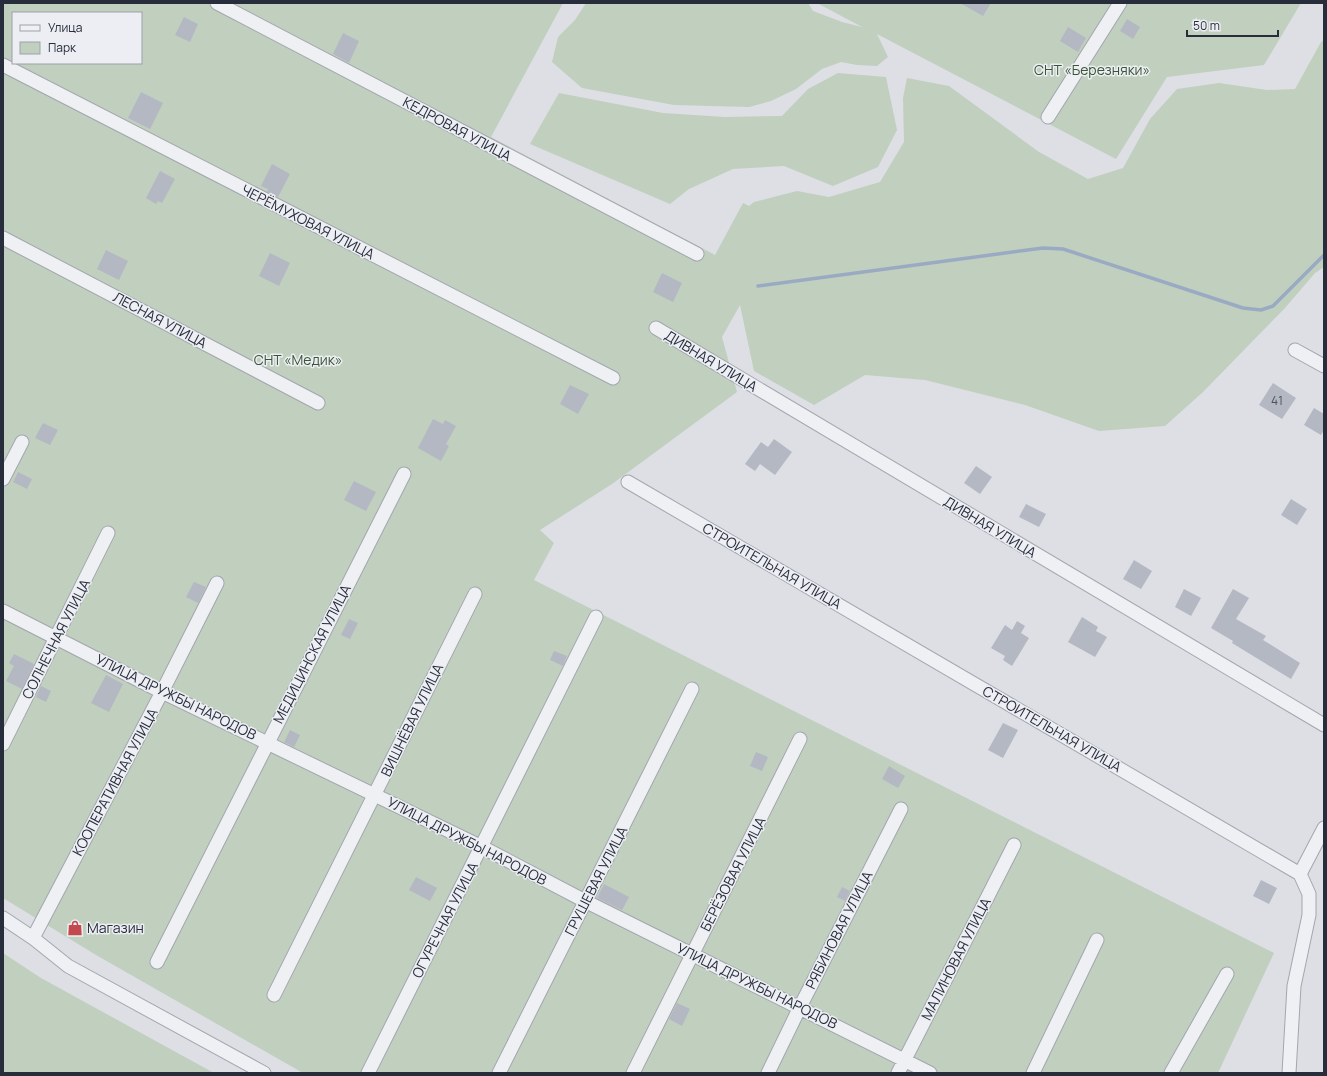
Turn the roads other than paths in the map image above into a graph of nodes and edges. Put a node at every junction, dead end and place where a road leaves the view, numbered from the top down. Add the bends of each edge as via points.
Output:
1 (217, 3) edge
2 (1120, 3) edge
3 (3, 65) edge
4 (1048, 117) dead end
5 (3, 238) edge
6 (697, 254) dead end
7 (656, 328) dead end
8 (1295, 350) dead end
9 (1324, 366) edge
10 (613, 378) dead end
11 (318, 403) dead end
12 (22, 442) dead end
13 (404, 474) dead end
14 (3, 479) edge
15 (628, 482) dead end
16 (108, 533) dead end
17 (217, 583) dead end
18 (475, 594) dead end
19 (3, 611) edge
20 (596, 617) dead end
21 (56, 638) junction
22 (692, 689) dead end
23 (162, 692) junction
24 (1324, 726) edge
25 (800, 739) dead end
26 (267, 742) junction
27 (3, 744) edge
28 (375, 795) junction
29 (901, 809) dead end
30 (1324, 828) edge
31 (1014, 845) dead end
32 (482, 847) junction
33 (1300, 874) junction
34 (586, 901) junction
35 (3, 918) edge
36 (33, 938) junction
37 (1097, 940) dead end
38 (692, 954) junction
39 (157, 962) dead end
40 (1227, 974) dead end
41 (274, 995) dead end
42 (800, 1007) junction
43 (905, 1060) junction
44 (264, 1073) edge
45 (368, 1073) edge
46 (499, 1073) edge
47 (633, 1073) edge
48 (768, 1073) edge
49 (898, 1073) edge
50 (930, 1073) edge
51 (1033, 1073) edge
52 (1171, 1073) edge
53 (1289, 1073) edge

1 - 6 street, КЕДРОВАЯ УЛИЦА
2 - 4 street
3 - 10 street, ЧЕРЁМУХОВАЯ УЛИЦА
5 - 11 street, ЛЕСНАЯ УЛИЦА
7 - 24 street, ДИВНАЯ УЛИЦА
8 - 9 street
12 - 14 street
13 - 26 street, МЕДИЦИНСКАЯ УЛИЦА
15 - 33 street, СТРОИТЕЛЬНАЯ УЛИЦА
16 - 21 street, СОЛНЕЧНАЯ УЛИЦА
17 - 23 street, КООПЕРАТИВНАЯ УЛИЦА
18 - 28 street, ВИШНЁВАЯ УЛИЦА
19 - 21 street, УЛИЦА ДРУЖБЫ НАРОДОВ
20 - 32 street, ОГУРЕЧНАЯ УЛИЦА
21 - 23 street, УЛИЦА ДРУЖБЫ НАРОДОВ
21 - 27 street, СОЛНЕЧНАЯ УЛИЦА
22 - 34 street, ГРУШЕВАЯ УЛИЦА
23 - 26 street, УЛИЦА ДРУЖБЫ НАРОДОВ
23 - 36 street, КООПЕРАТИВНАЯ УЛИЦА
25 - 38 street, БЕРЁЗОВАЯ УЛИЦА
26 - 28 street, УЛИЦА ДРУЖБЫ НАРОДОВ
26 - 39 street, МЕДИЦИНСКАЯ УЛИЦА
28 - 32 street, УЛИЦА ДРУЖБЫ НАРОДОВ
28 - 41 street, ВИШНЁВАЯ УЛИЦА
29 - 42 street, РЯБИНОВАЯ УЛИЦА
30 - 33 street
31 - 43 street, МАЛИНОВАЯ УЛИЦА
32 - 34 street, УЛИЦА ДРУЖБЫ НАРОДОВ
32 - 45 street, ОГУРЕЧНАЯ УЛИЦА
33 - 53 street via 1309,894 1309,916 1294,986
34 - 38 street, УЛИЦА ДРУЖБЫ НАРОДОВ
34 - 46 street, ГРУШЕВАЯ УЛИЦА
35 - 36 street
36 - 44 street via 68,966
37 - 51 street
38 - 42 street, УЛИЦА ДРУЖБЫ НАРОДОВ
38 - 47 street, БЕРЁЗОВАЯ УЛИЦА
40 - 52 street
42 - 43 street, УЛИЦА ДРУЖБЫ НАРОДОВ
42 - 48 street, РЯБИНОВАЯ УЛИЦА
43 - 49 street, МАЛИНОВАЯ УЛИЦА
43 - 50 street, УЛИЦА ДРУЖБЫ НАРОДОВ

